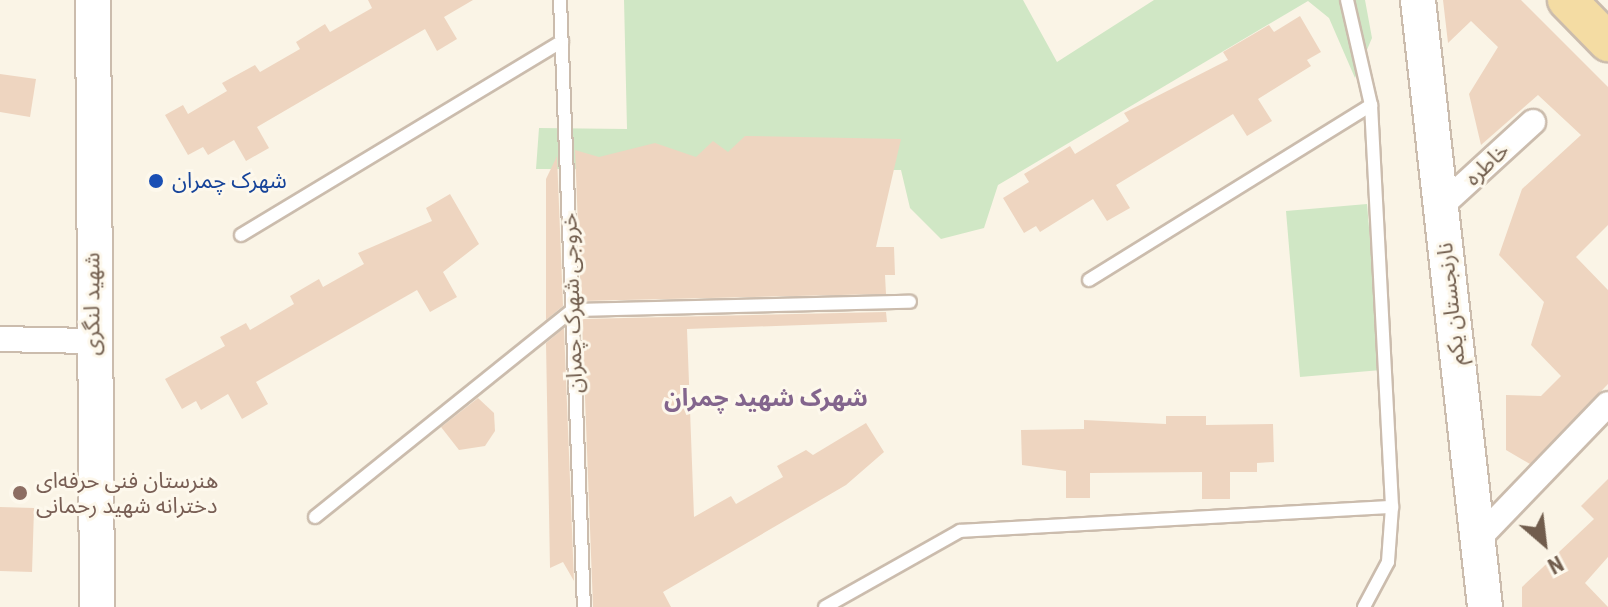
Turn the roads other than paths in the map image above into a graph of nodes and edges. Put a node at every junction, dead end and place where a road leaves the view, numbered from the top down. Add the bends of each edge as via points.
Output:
1 (93, 0) edge
2 (560, 0) edge
3 (1347, 0) edge
4 (1418, 0) edge
5 (1567, 0) edge
6 (562, 41) junction
7 (1608, 42) edge
8 (1371, 105) junction
9 (1533, 122) dead end
10 (1440, 207) junction
11 (241, 235) dead end
12 (1089, 280) dead end
13 (910, 302) dead end
14 (572, 310) junction
15 (0, 339) edge
16 (91, 341) junction
17 (1608, 404) edge
18 (1392, 507) junction
19 (315, 517) dead end
20 (1478, 539) junction
21 (97, 607) edge
22 (584, 607) edge
23 (825, 607) edge
24 (1364, 607) edge
25 (1485, 607) edge

1 - 16 main road, شهید لنگری
2 - 6 lane, خروجی شهرک چمران
3 - 8 lane
4 - 10 main road, نارنجستان یکم
5 - 7 main road
6 - 11 lane
6 - 14 lane, خروجی شهرک چمران
8 - 12 lane
8 - 18 lane
9 - 10 street, خاطره
10 - 20 main road, نارنجستان یکم
13 - 14 lane
14 - 19 lane
14 - 22 lane, خروجی شهرک چمران
15 - 16 street
16 - 21 main road, شهید لنگری
17 - 20 street
18 - 23 lane via 960,531
18 - 24 lane via 1388,562
20 - 25 main road, نارنجستان یکم

